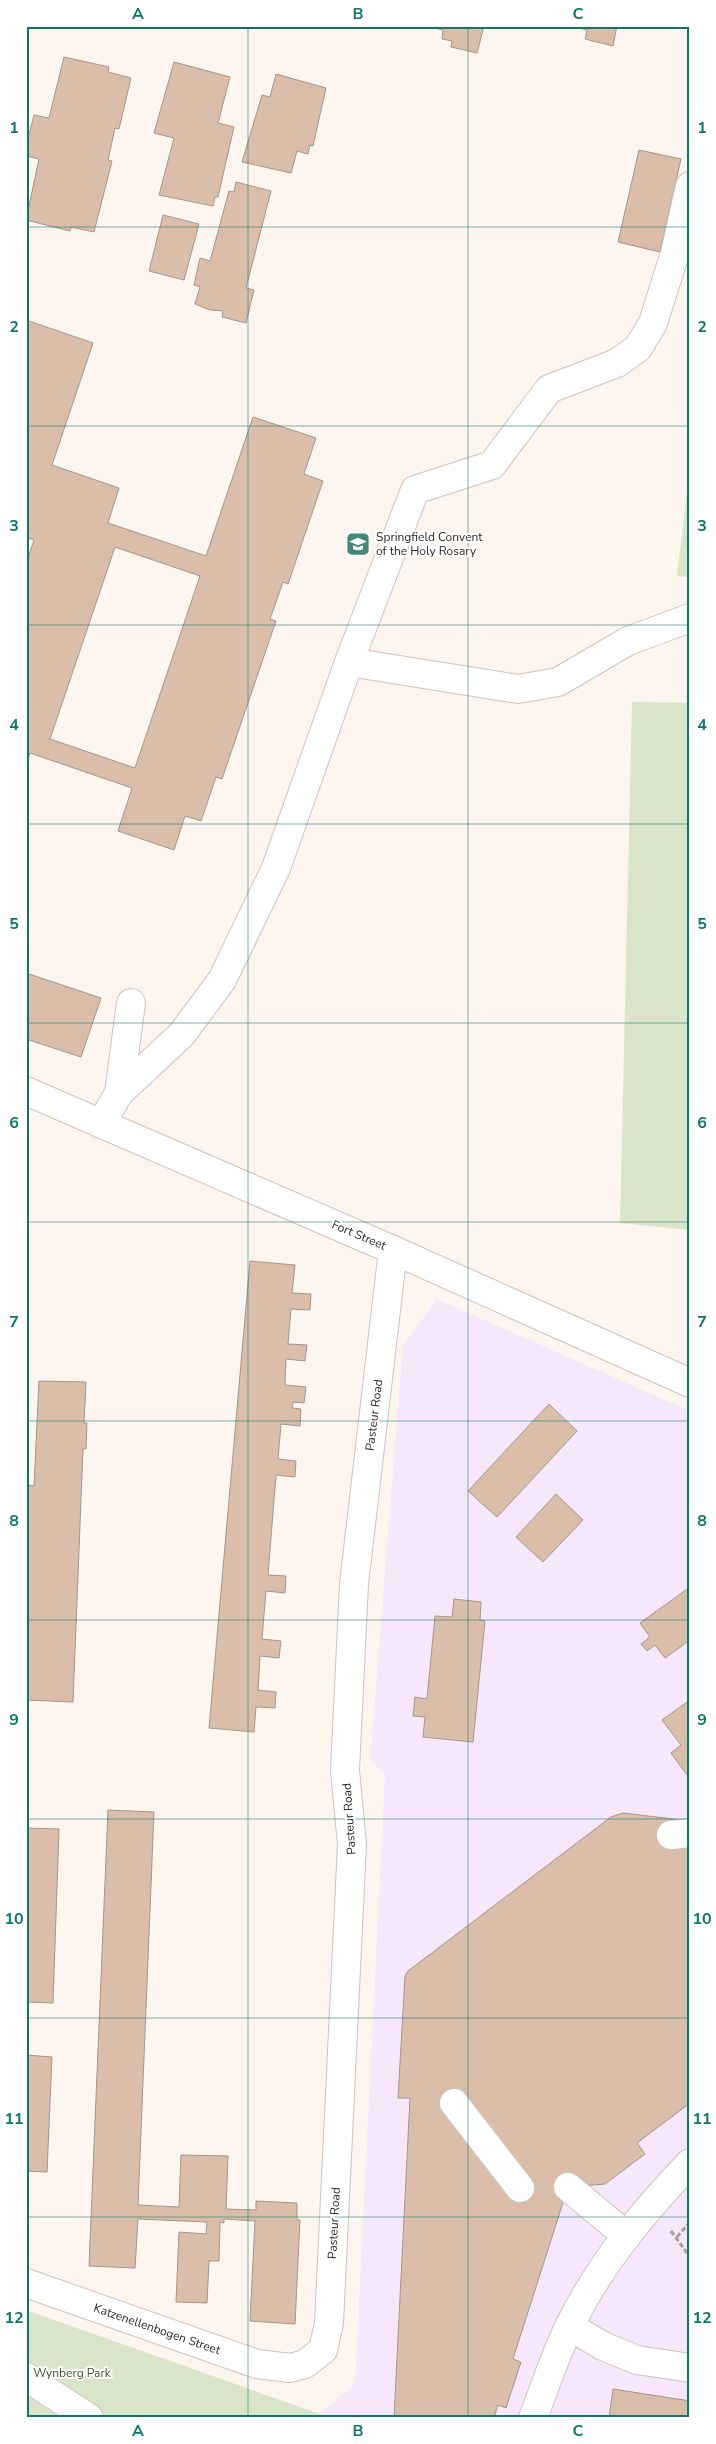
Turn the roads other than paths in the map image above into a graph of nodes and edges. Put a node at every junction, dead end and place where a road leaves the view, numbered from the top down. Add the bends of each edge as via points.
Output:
1 (690, 186) edge
2 (690, 618) edge
3 (350, 662) junction
4 (131, 1003) dead end
5 (26, 1091) edge
6 (119, 1092) junction
7 (101, 1124) junction
8 (394, 1250) junction
9 (690, 1383) edge
10 (454, 2103) dead end
11 (690, 2163) edge
12 (568, 2187) dead end
13 (520, 2188) dead end
14 (627, 2236) junction
15 (26, 2283) edge
16 (570, 2326) junction
17 (290, 2368) joint
18 (690, 2368) edge
19 (26, 2377) edge
20 (89, 2418) edge
21 (534, 2418) edge

1 - 3 street via 675,253 653,324 638,348 617,363 549,389 492,465 416,490
2 - 3 street via 628,641 558,682 518,689
3 - 6 street via 276,868 222,980 182,1034
4 - 6 street
5 - 7 street, Fort Street
6 - 7 street
7 - 8 street, Fort Street
8 - 9 street, Fort Street
8 - 17 street, Pasteur Road via 354,1584 345,1770 352,1844 329,2323 323,2350 305,2364
10 - 13 street
11 - 14 street
12 - 14 street
14 - 16 street via 594,2281
15 - 17 street, Katzenellenbogen Street via 257,2364
16 - 18 street via 603,2346 637,2360
16 - 21 street
19 - 20 street

